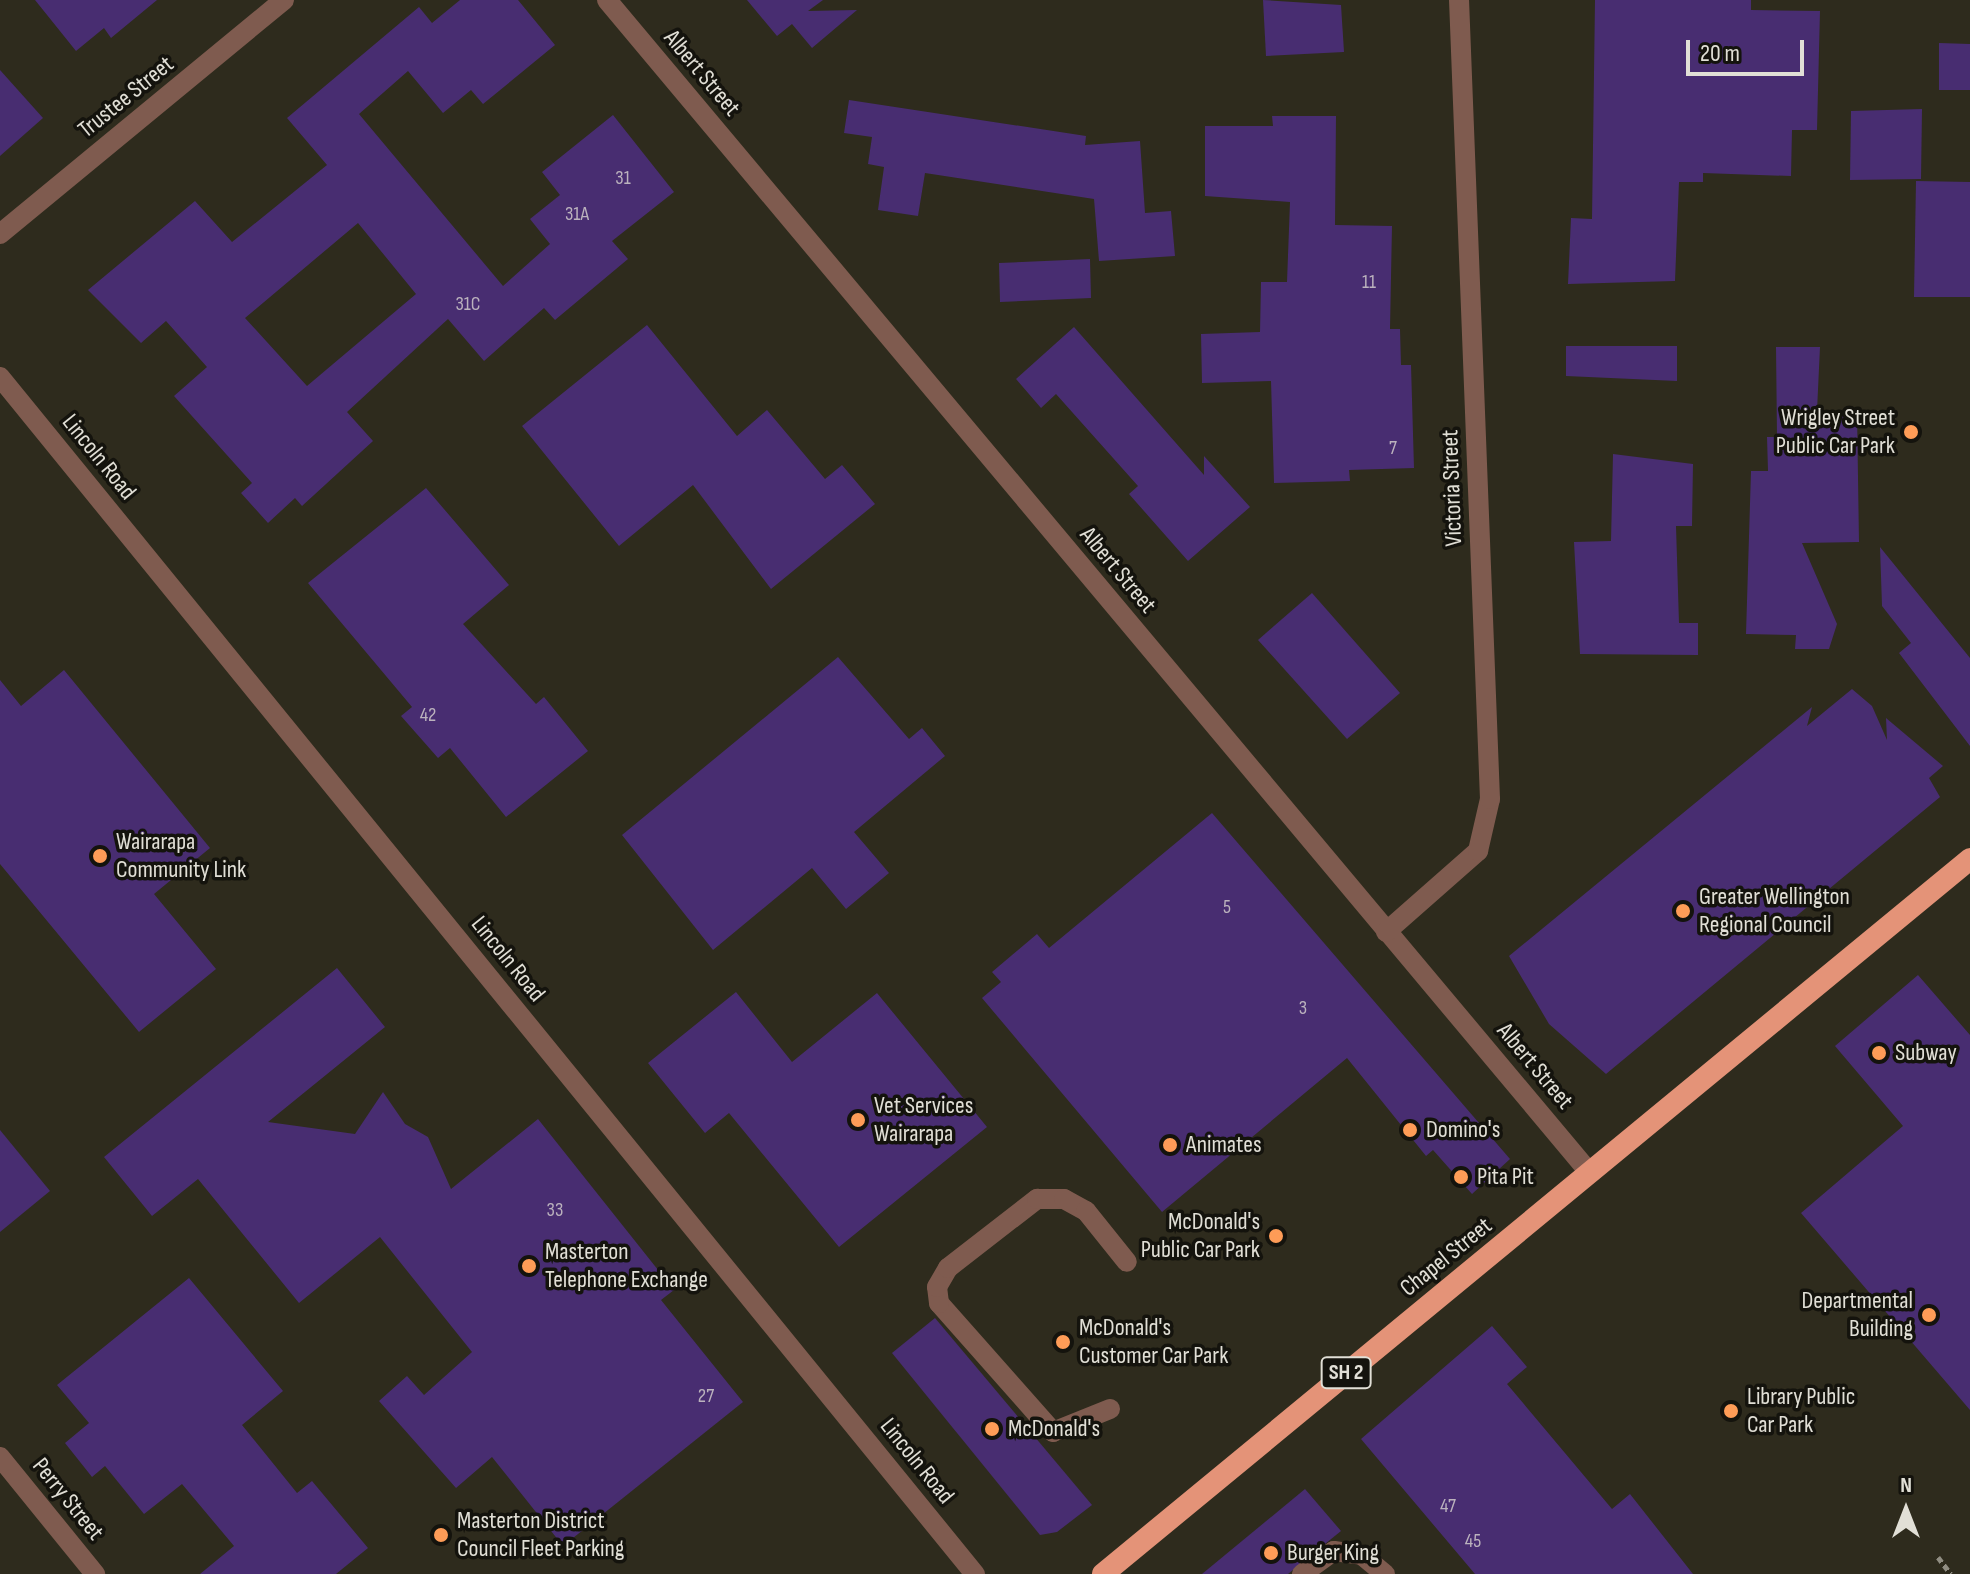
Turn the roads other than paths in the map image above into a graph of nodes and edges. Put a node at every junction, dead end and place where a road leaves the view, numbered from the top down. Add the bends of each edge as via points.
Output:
1 (284, 0) edge
2 (607, 0) edge
3 (1459, 0) edge
4 (0, 234) edge
5 (0, 377) edge
6 (1970, 859) edge
7 (1386, 932) junction
8 (1590, 1173) junction
9 (1127, 1262) dead end
10 (1110, 1409) dead end
11 (0, 1457) edge
12 (95, 1574) edge
13 (975, 1574) edge
14 (1103, 1574) edge
15 (1302, 1574) edge
16 (1385, 1574) edge

1 - 4 street, Trustee Street
2 - 7 street, Albert Street
3 - 7 street, Victoria Street via 1490,799 1478,851
5 - 13 street, Lincoln Road
6 - 8 highway, Chapel Street / SH 2
7 - 8 street, Albert Street
8 - 14 highway, Chapel Street / SH 2
9 - 10 street via 1086,1211 1064,1199 1037,1199 948,1268 937,1287 939,1303 1053,1432
11 - 12 street, Perry Street
15 - 16 street via 1334,1551 1362,1555

